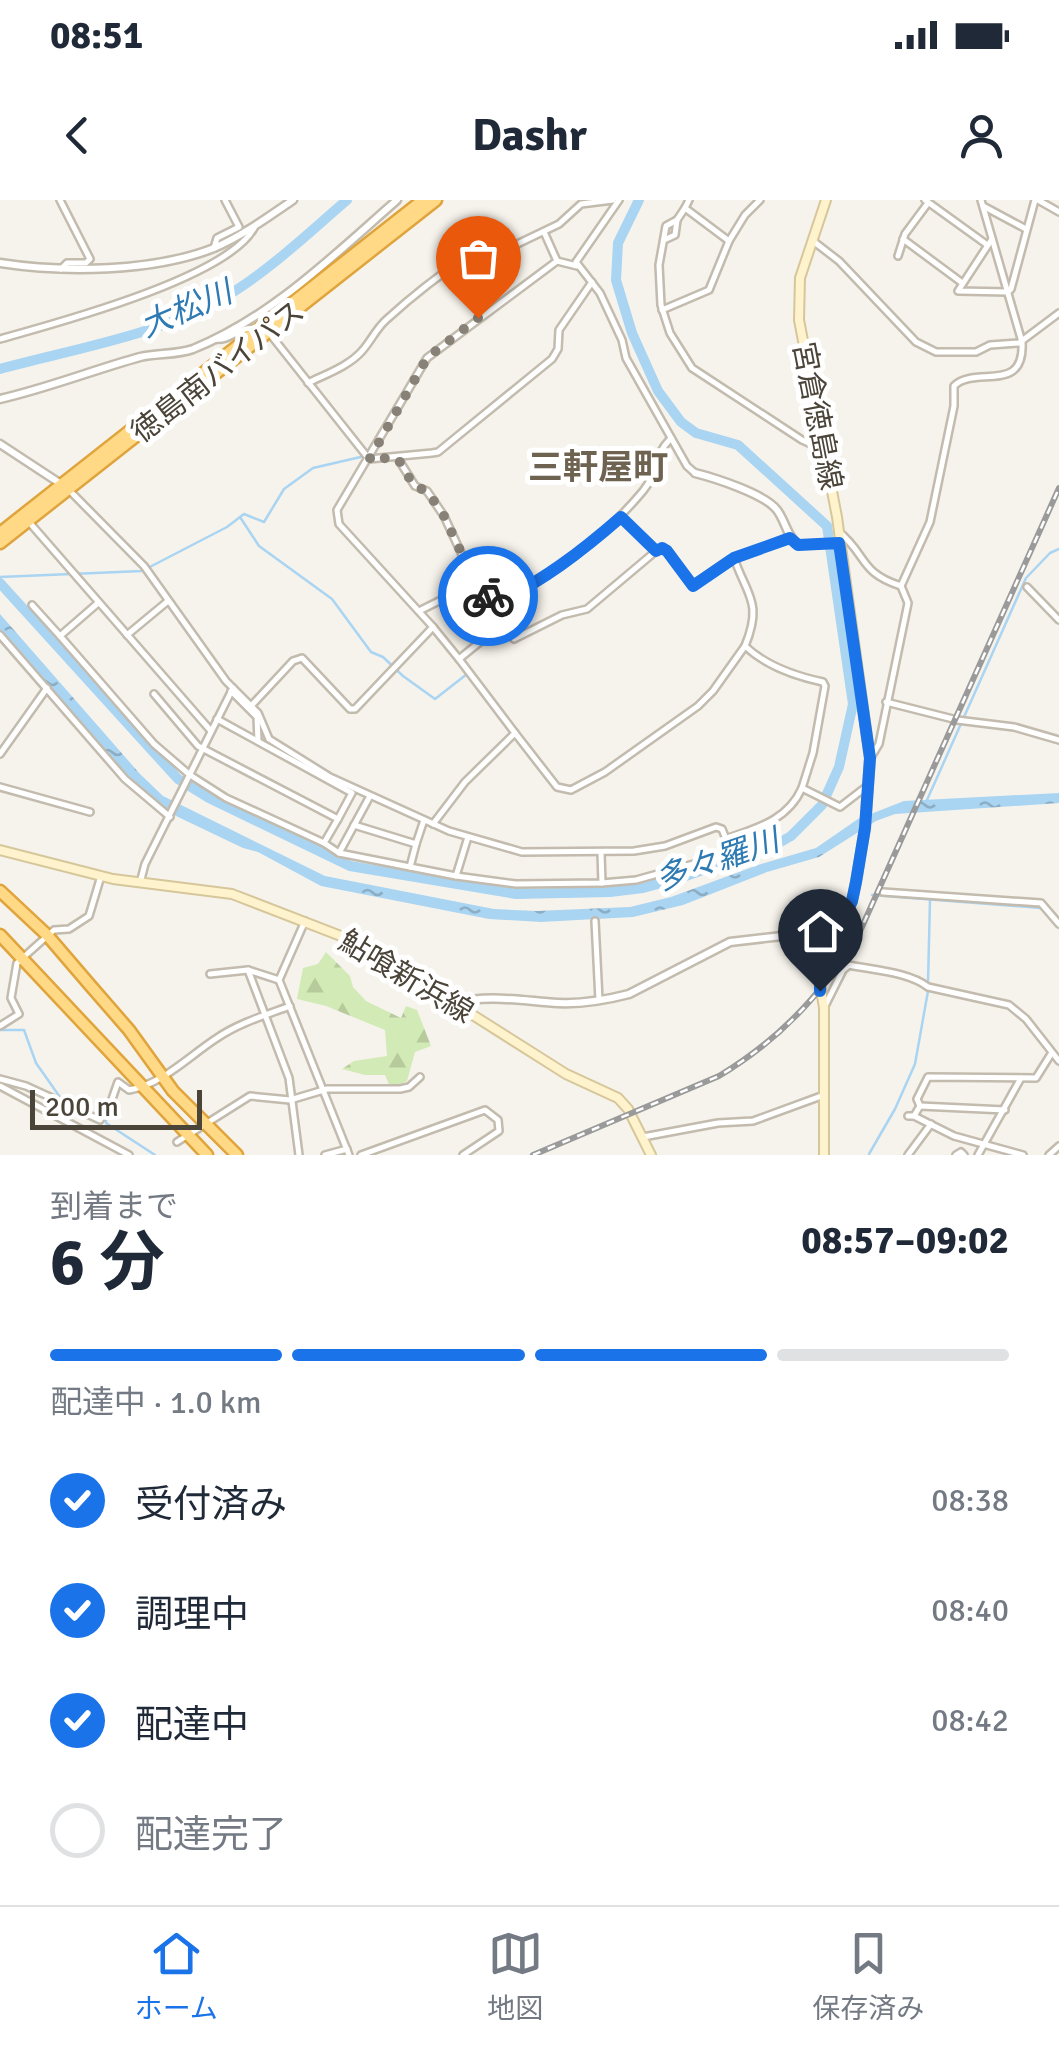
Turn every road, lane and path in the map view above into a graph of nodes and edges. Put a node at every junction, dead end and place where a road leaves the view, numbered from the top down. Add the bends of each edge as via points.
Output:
1 (60, 200) edge
2 (224, 200) edge
3 (293, 200) edge
4 (397, 200) edge
5 (423, 200) edge
6 (436, 200) edge
7 (616, 200) edge
8 (690, 200) edge
9 (760, 200) edge
10 (1036, 200) edge
11 (824, 201) edge
12 (928, 201) edge
13 (580, 202) edge
14 (982, 203) edge
15 (684, 208) junction
16 (1059, 211) edge
17 (676, 220) junction
18 (255, 226) junction
19 (1026, 229) junction
20 (544, 232) junction
21 (903, 239) junction
22 (992, 239) junction
23 (664, 240) junction
24 (811, 240) junction
25 (729, 241) junction
26 (986, 244) junction
27 (214, 248) junction
28 (898, 256) dead end
29 (557, 260) junction
30 (0, 263) edge
31 (577, 266) junction
32 (61, 269) junction
33 (592, 282) junction
34 (962, 282) junction
35 (1008, 292) junction
36 (662, 310) junction
37 (1059, 313) edge
38 (263, 331) junction
39 (214, 338) junction
40 (0, 339) edge
41 (1022, 342) junction
42 (308, 383) junction
43 (0, 399) edge
44 (671, 438) junction
45 (0, 444) edge
46 (824, 450) junction
47 (397, 457) junction
48 (369, 460) junction
49 (695, 473) joint
50 (65, 487) junction
51 (621, 517) junction
52 (28, 522) junction
53 (838, 531) junction
54 (0, 533) edge
55 (790, 538) junction
56 (0, 543) edge
57 (837, 543) junction
58 (656, 551) junction
59 (734, 558) junction
60 (475, 582) junction
61 (902, 586) junction
62 (1027, 586) dead end
63 (168, 601) junction
64 (98, 603) junction
65 (494, 604) junction
66 (32, 605) dead end
67 (420, 611) junction
68 (1059, 620) edge
69 (502, 624) junction
70 (433, 627) junction
71 (0, 635) edge
72 (126, 635) junction
73 (60, 636) junction
74 (746, 646) junction
75 (460, 658) junction
76 (47, 688) junction
77 (232, 689) junction
78 (154, 694) dead end
79 (886, 702) junction
80 (252, 705) junction
81 (217, 719) junction
82 (211, 731) junction
83 (515, 733) junction
84 (1059, 740) edge
85 (258, 741) junction
86 (203, 748) junction
87 (0, 754) edge
88 (870, 758) junction
89 (189, 777) junction
90 (869, 786) junction
91 (0, 787) edge
92 (802, 788) junction
93 (371, 796) junction
94 (90, 812) dead end
95 (171, 815) junction
96 (338, 818) junction
97 (424, 820) junction
98 (433, 824) junction
99 (354, 825) junction
100 (468, 836) junction
101 (726, 839) junction
102 (324, 844) junction
103 (416, 844) junction
104 (0, 850) edge
105 (600, 852) junction
106 (339, 853) junction
107 (410, 867) junction
108 (100, 876) junction
109 (456, 876) junction
110 (602, 883) junction
111 (140, 884) junction
112 (0, 891) edge
113 (884, 892) dead end
114 (845, 915) junction
115 (595, 920) dead end
116 (305, 921) junction
117 (1059, 924) edge
118 (0, 934) edge
119 (47, 936) junction
120 (20, 960) junction
121 (248, 970) junction
122 (210, 974) dead end
123 (279, 980) junction
124 (599, 1000) junction
125 (453, 1004) junction
126 (290, 1006) junction
127 (824, 1008) junction
128 (264, 1016) junction
129 (0, 1026) edge
130 (1051, 1054) junction
131 (1059, 1061) edge
132 (162, 1076) junction
133 (420, 1077) dead end
134 (1021, 1078) junction
135 (0, 1082) edge
136 (142, 1086) junction
137 (324, 1090) junction
138 (824, 1095) junction
139 (290, 1100) junction
140 (920, 1106) junction
141 (1005, 1110) junction
142 (931, 1124) junction
143 (206, 1125) junction
144 (188, 1136) junction
145 (643, 1138) junction
146 (177, 1142) dead end
147 (985, 1145) junction
148 (1059, 1146) edge
149 (348, 1152) edge
150 (128, 1155) edge
151 (207, 1155) edge
152 (237, 1155) edge
153 (299, 1155) edge
154 (325, 1155) edge
155 (360, 1155) edge
156 (462, 1155) edge
157 (651, 1155) edge
158 (824, 1155) edge
159 (908, 1155) edge
160 (956, 1155) edge
161 (964, 1155) edge
162 (978, 1155) edge
163 (1023, 1155) edge
164 (1049, 1155) edge

1 - 32 street via 90,259
2 - 27 street via 239,227 218,238
3 - 18 street
4 - 39 street via 309,276
5 - 38 highway, 徳島南バイパス
6 - 38 highway, 徳島南バイパス
7 - 13 street
7 - 31 street
8 - 15 street
9 - 25 street
10 - 16 street
10 - 19 street
11 - 24 main road, 宮倉徳島線
12 - 21 street
12 - 26 street
13 - 20 street
14 - 19 street
14 - 22 street
15 - 17 street
15 - 25 street
17 - 23 street via 666,226
17 - 23 street via 674,235
18 - 27 street
18 - 40 street via 224,258 190,275
19 - 35 street
20 - 29 street
20 - 42 street via 511,247 500,235 467,255 382,324 357,356
21 - 28 street
21 - 34 street
22 - 26 street
22 - 35 street
23 - 36 street via 658,265
24 - 41 street via 930,350 976,352
24 - 46 main road, 宮倉徳島線 via 800,278 799,320
25 - 36 street via 709,290
26 - 34 street
27 - 32 street via 175,259
29 - 31 street
29 - 48 street via 430,354
30 - 32 street
31 - 33 street
33 - 44 street
33 - 47 street via 559,330 552,359 438,452
34 - 35 street via 958,291
35 - 41 street
36 - 46 street via 698,374
37 - 41 street
38 - 39 street via 247,328
38 - 42 street
38 - 50 highway, 徳島南バイパス
39 - 43 street via 188,351 137,358
41 - 61 street via 1022,357 1010,372 964,378 954,386 930,522
42 - 48 street
44 - 49 street
44 - 51 street via 656,454 648,484
45 - 50 street
46 - 53 main road, 宮倉徳島線
47 - 48 street
47 - 60 street via 444,516
48 - 67 street via 336,519
49 - 55 street via 772,506
50 - 52 highway, 徳島南バイパス
50 - 54 highway, 徳島南バイパス
50 - 63 street via 144,566
51 - 58 street
51 - 65 street via 576,556
52 - 56 highway, 徳島南バイパス
52 - 64 street
53 - 57 main road, 宮倉徳島線
53 - 61 street via 870,572
55 - 57 street via 798,545
55 - 59 street
57 - 88 main road, 宮倉徳島線
58 - 59 street via 667,551 693,586
58 - 69 street via 588,609 514,640
59 - 74 street via 754,606
60 - 65 street
60 - 67 street
61 - 79 street via 908,603
62 - 68 street
63 - 72 street
63 - 77 street
64 - 72 street
64 - 73 street
65 - 69 street
66 - 73 street
67 - 70 street
69 - 75 street
70 - 75 street
70 - 80 street via 356,709 302,658
71 - 76 street
72 - 82 street
73 - 89 street
74 - 83 street via 698,706 571,790 556,787
74 - 92 street via 762,662 825,686
75 - 83 street
76 - 87 street
76 - 95 street via 125,779
77 - 80 street
77 - 81 street
77 - 85 street via 257,717
78 - 86 street
79 - 84 street
79 - 88 street
80 - 93 street via 273,742
81 - 82 street
81 - 85 street
82 - 86 street
83 - 98 street
85 - 96 street via 352,793
86 - 89 street
86 - 96 street
88 - 90 main road, 宮倉徳島線
89 - 95 street
89 - 102 street
90 - 92 street via 843,806
90 - 114 main road, 宮倉徳島線
91 - 94 street
92 - 101 street via 778,818
93 - 97 street
93 - 99 street
95 - 111 street
96 - 102 street
97 - 98 street
97 - 103 street
98 - 100 street
99 - 103 street
99 - 106 street
100 - 105 street via 522,852
100 - 109 street
101 - 105 street via 716,827 665,846
101 - 110 street via 726,855
102 - 106 street
103 - 107 street
104 - 108 main road, 鮎喰新浜線
105 - 110 street
106 - 107 street
107 - 109 street
108 - 111 main road, 鮎喰新浜線
108 - 119 street via 89,916
109 - 110 street via 534,885
111 - 116 main road, 鮎喰新浜線 via 232,894
112 - 119 highway
113 - 117 street via 1042,903
114 - 124 street via 791,935 730,942 629,994
114 - 127 main road via 820,966
115 - 124 street
116 - 123 street
116 - 125 main road, 鮎喰新浜線 via 372,950
118 - 120 highway
119 - 120 street
119 - 132 highway
120 - 129 street via 12,998 19,1014
120 - 136 highway
121 - 122 street
121 - 123 street
121 - 128 street
123 - 126 street
124 - 125 street
125 - 145 main road, 鮎喰新浜線 via 618,1098
126 - 128 street
126 - 137 street
127 - 130 street via 849,965 1001,1001 1026,1019
127 - 138 main road
128 - 132 street via 218,1037
128 - 139 street
130 - 131 street
130 - 134 street via 1036,1078
132 - 136 street
132 - 143 highway
133 - 137 street via 400,1089
134 - 140 street via 928,1078 916,1099
134 - 141 street
135 - 136 street via 26,1086 100,1120 118,1082 129,1090
135 - 150 street
136 - 144 highway
137 - 139 street
137 - 149 street
138 - 145 street via 753,1121
138 - 158 main road
139 - 143 street via 250,1096
139 - 153 street
140 - 141 street
140 - 142 street via 911,1116
141 - 147 street
142 - 147 street
142 - 159 street
143 - 144 street
143 - 152 highway
144 - 146 street
144 - 151 highway
145 - 157 main road, 鮎喰新浜線
147 - 162 street
147 - 163 street
148 - 164 street
149 - 154 street
155 - 156 street via 486,1110 499,1131
160 - 161 street

